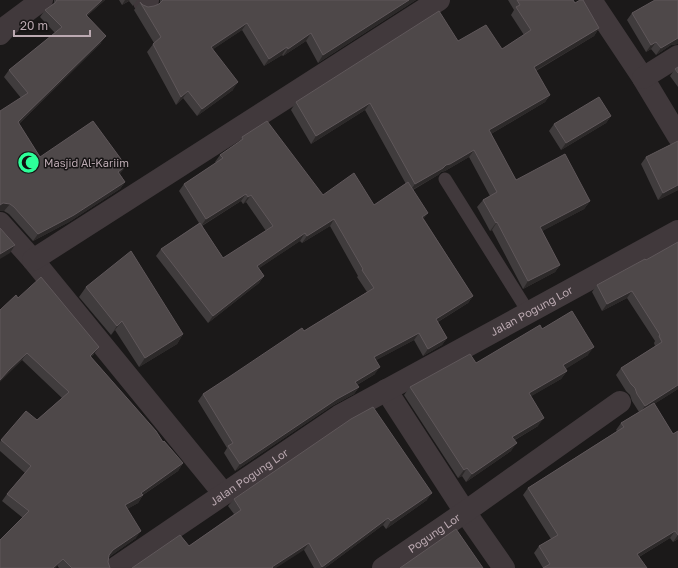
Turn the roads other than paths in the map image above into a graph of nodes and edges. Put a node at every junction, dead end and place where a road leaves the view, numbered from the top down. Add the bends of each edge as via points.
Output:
1 (42, 0) edge
2 (439, 0) edge
3 (591, 0) edge
4 (0, 34) edge
5 (678, 56) edge
6 (643, 78) junction
7 (678, 136) edge
8 (444, 179) edge
9 (0, 223) edge
10 (678, 231) edge
11 (33, 260) junction
12 (528, 313) junction
13 (386, 390) junction
14 (620, 402) dead end
15 (224, 494) junction
16 (465, 512) junction
17 (115, 568) edge
18 (383, 568) edge
19 (504, 568) edge

1 - 4 street
2 - 11 street
3 - 6 street
5 - 6 street
6 - 7 street
8 - 12 lane
9 - 11 street
10 - 12 street, Jalan Pogung Lor
11 - 15 street
12 - 13 street, Jalan Pogung Lor
13 - 15 street, Jalan Pogung Lor via 339,416
13 - 16 street
14 - 16 street, Pogung Lor
15 - 17 street, Jalan Pogung Lor
16 - 18 street, Pogung Lor
16 - 19 street

